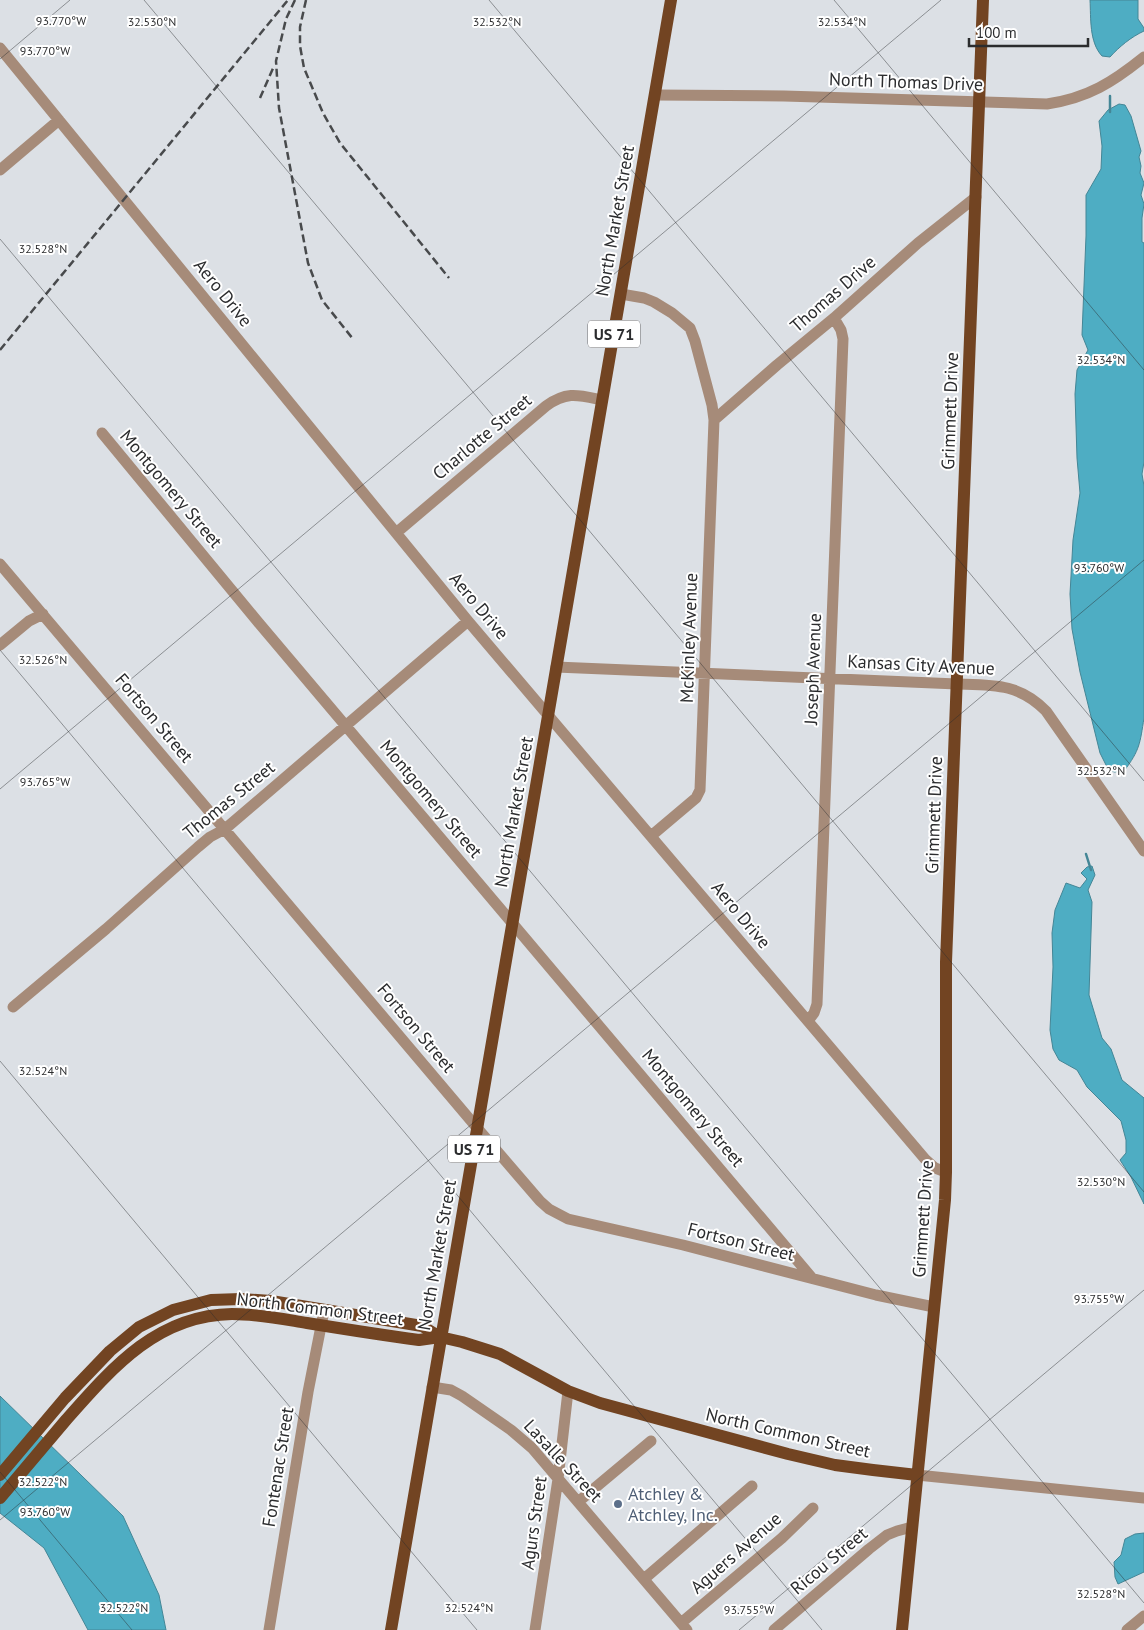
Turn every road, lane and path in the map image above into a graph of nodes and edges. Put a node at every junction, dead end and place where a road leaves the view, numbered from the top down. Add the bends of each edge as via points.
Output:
1 (671, 0) edge
2 (983, 0) edge
3 (0, 48) edge
4 (1144, 57) edge
5 (655, 95) junction
6 (979, 102) junction
7 (59, 120) junction
8 (0, 170) edge
9 (976, 197) junction
10 (620, 294) junction
11 (834, 318) junction
12 (602, 400) junction
13 (714, 420) junction
14 (102, 433) dead end
15 (396, 533) junction
16 (0, 564) edge
17 (43, 614) junction
18 (468, 621) junction
19 (0, 645) edge
20 (556, 667) junction
21 (705, 674) junction
22 (830, 678) junction
23 (957, 684) junction
24 (548, 716) junction
25 (346, 726) junction
26 (225, 829) junction
27 (651, 836) junction
28 (1144, 850) edge
29 (512, 921) junction
30 (13, 1007) dead end
31 (808, 1021) junction
32 (478, 1129) junction
33 (946, 1172) junction
34 (812, 1278) junction
35 (934, 1307) junction
36 (324, 1311) junction
37 (321, 1325) junction
38 (440, 1337) junction
39 (432, 1387) junction
40 (568, 1391) junction
41 (651, 1441) dead end
42 (0, 1475) edge
43 (917, 1475) junction
44 (558, 1479) junction
45 (752, 1486) dead end
46 (0, 1498) edge
47 (1144, 1498) edge
48 (578, 1502) junction
49 (813, 1508) dead end
50 (912, 1527) junction
51 (644, 1579) junction
52 (1144, 1616) edge
53 (684, 1626) edge
54 (269, 1630) edge
55 (391, 1630) edge
56 (536, 1630) edge
57 (774, 1630) edge
58 (902, 1630) edge
59 (1127, 1630) edge

1 - 5 main road, North Market Street / US 71
2 - 6 main road, Grimmett Drive
3 - 7 street, Aero Drive
4 - 6 street, North Thomas Drive via 1110,82 1077,98 1042,104
5 - 6 street, North Thomas Drive
5 - 10 main road, North Market Street / US 71
6 - 9 main road, Grimmett Drive
7 - 8 street
7 - 15 street, Aero Drive
9 - 11 street, Thomas Drive via 918,242
9 - 23 main road, Grimmett Drive
10 - 12 main road, North Market Street / US 71
10 - 13 street, McKinley Avenue via 654,302 690,328
11 - 13 street, Thomas Drive
11 - 22 street, Joseph Avenue via 843,339
12 - 15 street, Charlotte Street via 573,396 557,398
12 - 20 main road, North Market Street / US 71
13 - 21 street, McKinley Avenue
14 - 25 street, Montgomery Street
15 - 18 street, Aero Drive
16 - 17 street, Fortson Street
17 - 19 street
17 - 26 street, Fortson Street
18 - 24 street, Aero Drive
18 - 25 street, Thomas Street
20 - 21 street, Kansas City Avenue
20 - 24 main road, North Market Street / US 71
21 - 22 street, Kansas City Avenue
21 - 27 street, McKinley Avenue via 700,790 696,798
22 - 23 street, Kansas City Avenue
22 - 31 street, Joseph Avenue via 817,1004
23 - 28 street, Kansas City Avenue via 1009,687 1040,704
23 - 33 main road, Grimmett Drive via 946,962
24 - 27 street, Aero Drive
24 - 29 main road, North Market Street / US 71
25 - 26 street, Thomas Street
25 - 29 street, Montgomery Street
26 - 30 street, Thomas Street via 210,837
26 - 32 street, Fortson Street
27 - 31 street, Aero Drive
29 - 32 main road, North Market Street / US 71
29 - 34 street, Montgomery Street
31 - 33 street, Aero Drive via 925,1159
32 - 34 street, Fortson Street via 540,1201 560,1215
32 - 38 main road, North Market Street / US 71
33 - 35 main road, Grimmett Drive
34 - 35 street, Fortson Street
35 - 43 main road, Grimmett Drive
36 - 37 street, Fontenac Street
36 - 38 main road, North Common Street via 422,1326
36 - 42 main road, North Common Street via 241,1299 211,1300 173,1310 123,1338 65,1398
37 - 38 main road, North Common Street via 419,1340
37 - 46 main road, North Common Street via 262,1316 219,1315 188,1321 158,1334 112,1369
37 - 54 street, Fontenac Street
38 - 39 main road, North Market Street / US 71
38 - 40 main road, North Common Street via 500,1354
39 - 44 street, Lasalle Street via 451,1390 511,1430 532,1448
39 - 55 main road, North Market Street / US 71
40 - 43 main road, North Common Street via 600,1403 788,1454 835,1465
40 - 44 street, Agurs Street
41 - 48 street
43 - 47 street, North Common Street
43 - 50 main road, Grimmett Drive
44 - 48 street, Lasalle Street
44 - 56 street, Agurs Street
45 - 51 street
48 - 51 street, Lasalle Street
49 - 53 street, Aguers Avenue
50 - 57 street, Ricou Street via 887,1535
50 - 58 main road, Grimmett Drive
51 - 53 street, Lasalle Street
52 - 59 street

